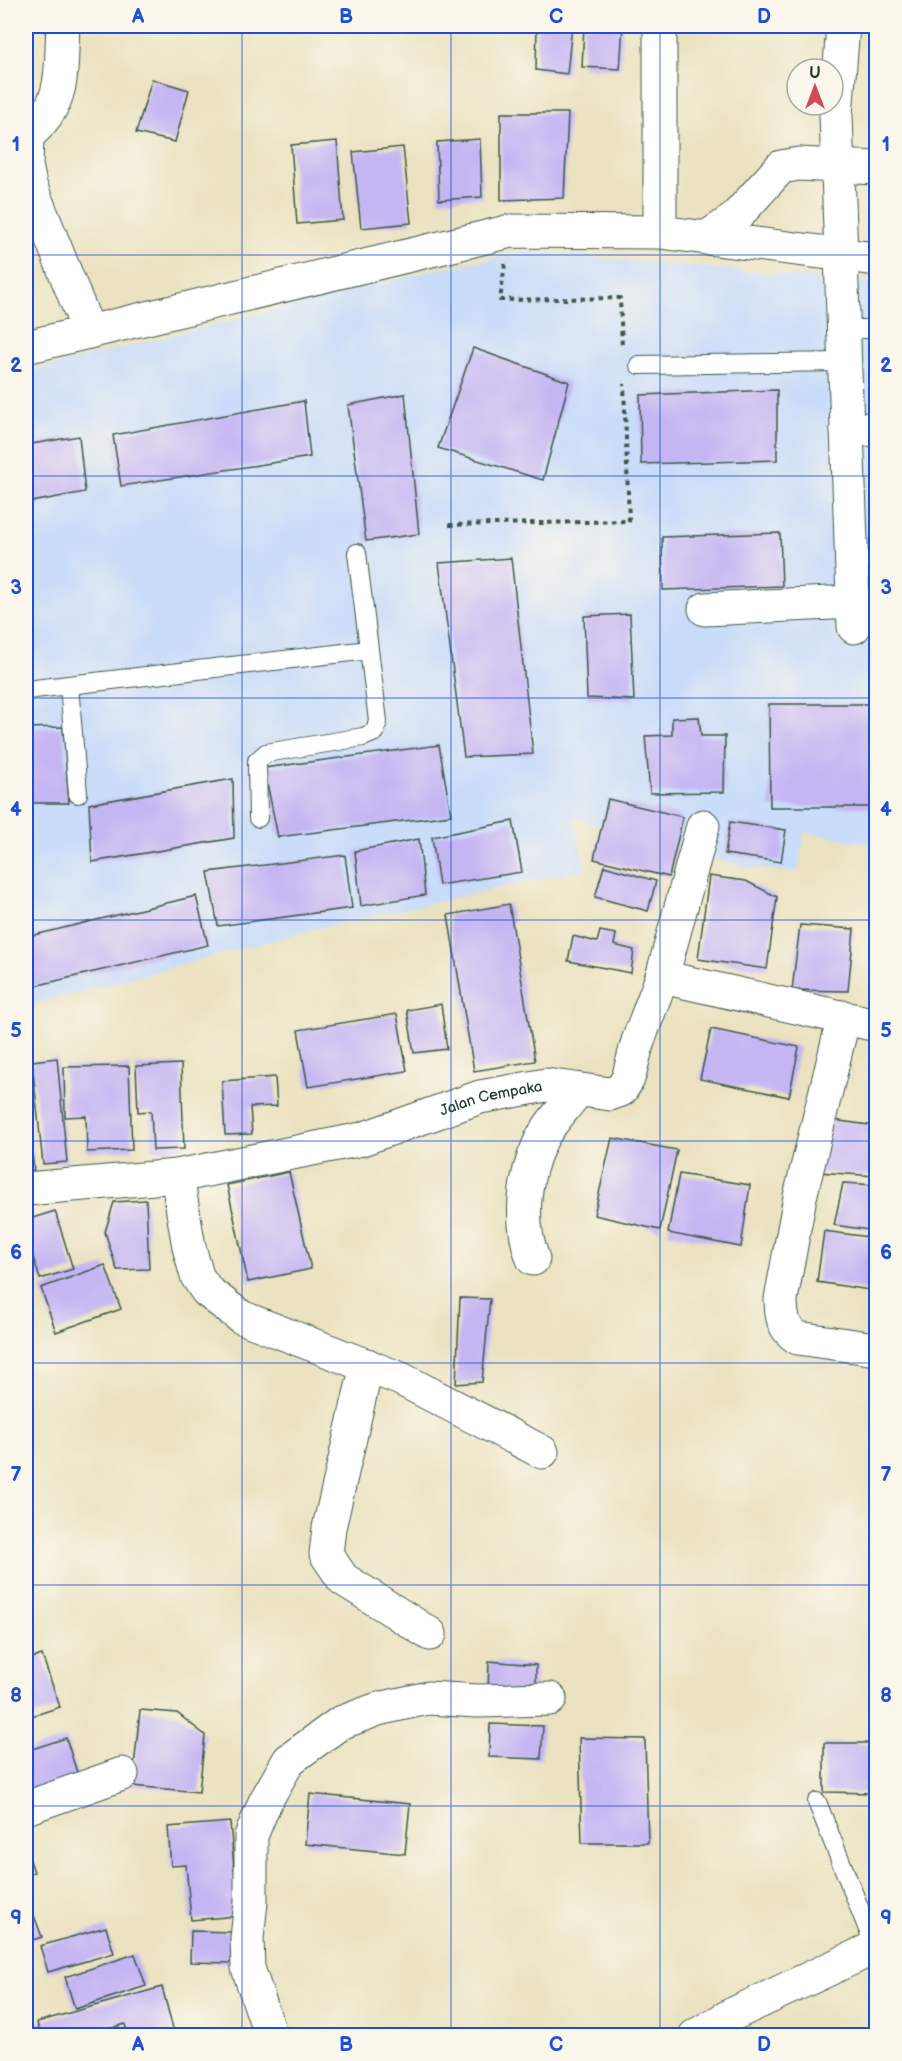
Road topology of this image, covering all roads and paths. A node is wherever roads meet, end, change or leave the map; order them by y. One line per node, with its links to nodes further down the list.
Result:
1 (63, 26): 4 (street)
2 (660, 26): 8 (street)
3 (843, 26): 5 (street)
4 (26, 136): 14 (street)
5 (839, 165): 6 (street); 9 (street); 10 (street)
6 (876, 168)
7 (511, 231): 8 (street); 14 (street); 16 (path)
8 (660, 232): 9 (street)
9 (706, 238): 10 (street)
10 (839, 256): 11 (street); 12 (street)
11 (876, 259)
12 (843, 329): 13 (lane); 17 (street)
13 (876, 329)
14 (89, 332): 15 (street)
15 (26, 347)
16 (623, 357)
17 (844, 362): 18 (lane); 20 (street)
18 (639, 365)
19 (624, 380): 21 (path)
20 (862, 429): 23 (street)
21 (449, 525)
22 (357, 553): 24 (lane)
23 (705, 609)
24 (369, 650): 25 (lane); 28 (lane)
25 (69, 685): 26 (lane); 27 (lane)
26 (26, 690)
27 (78, 794)
28 (258, 818)
29 (703, 826): 30 (street)
30 (662, 977): 31 (street); 33 (street, Jalan Cempaka)
31 (844, 1017): 32 (street); 37 (street)
32 (876, 1025)
33 (578, 1090): 34 (street, Jalan Cempaka); 36 (street)
34 (177, 1176): 35 (street, Jalan Cempaka); 38 (street)
35 (26, 1189)
36 (533, 1259)
37 (876, 1349)
38 (367, 1365): 39 (street); 40 (street)
39 (542, 1452)
40 (430, 1634)
41 (550, 1698): 46 (street)
42 (122, 1774): 44 (street)
43 (817, 1802): 45 (lane)
44 (26, 1808)
45 (876, 1947): 47 (street)
46 (271, 2036)
47 (695, 2036)

